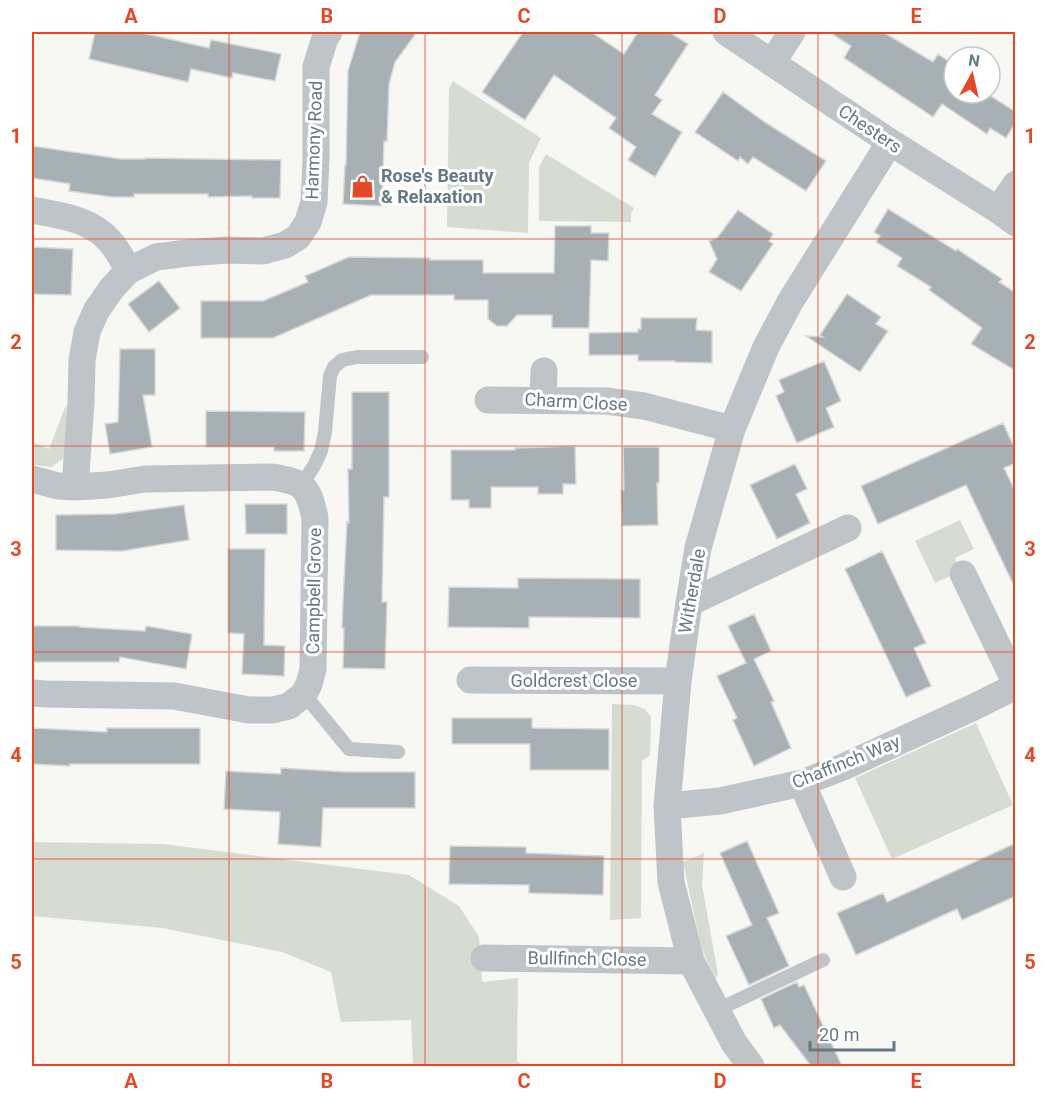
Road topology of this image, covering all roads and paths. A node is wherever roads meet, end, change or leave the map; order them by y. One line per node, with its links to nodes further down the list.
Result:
1 (726, 32): 4 (street, Chesters)
2 (792, 32): 4 (street)
3 (321, 34): 9 (street, Harmony Road)
4 (772, 63): 5 (street, Chesters)
5 (890, 142): 8 (street, Chesters); 14 (street, Witherdale)
6 (1016, 184): 8 (street)
7 (32, 210): 9 (street)
8 (1007, 217)
9 (128, 271): 17 (street, Harmony Road)
10 (422, 357): 16 (lane)
11 (544, 371): 12 (street)
12 (543, 399): 13 (street, Charm Close); 14 (street, Charm Close)
13 (488, 400)
14 (732, 429): 20 (street, Witherdale)
15 (32, 479): 17 (street)
16 (301, 485): 17 (street); 25 (street, Campbell Grove)
17 (75, 487)
18 (848, 528): 20 (street)
19 (963, 574): 23 (street)
20 (689, 603): 22 (street, Witherdale)
21 (470, 680): 22 (street, Goldcrest Close)
22 (678, 681): 28 (street, Witherdale)
23 (1016, 685): 27 (street, Chaffinch Way)
24 (32, 693): 25 (street)
25 (304, 694): 26 (lane)
26 (398, 752)
27 (802, 783): 28 (street, Chaffinch Way); 29 (street)
28 (667, 806): 32 (street, Witherdale)
29 (843, 877)
30 (484, 958): 32 (street, Bullfinch Close)
31 (824, 960): 33 (lane)
32 (691, 961): 33 (street, Witherdale)
33 (717, 1010): 34 (street, Witherdale)
34 (751, 1066)

